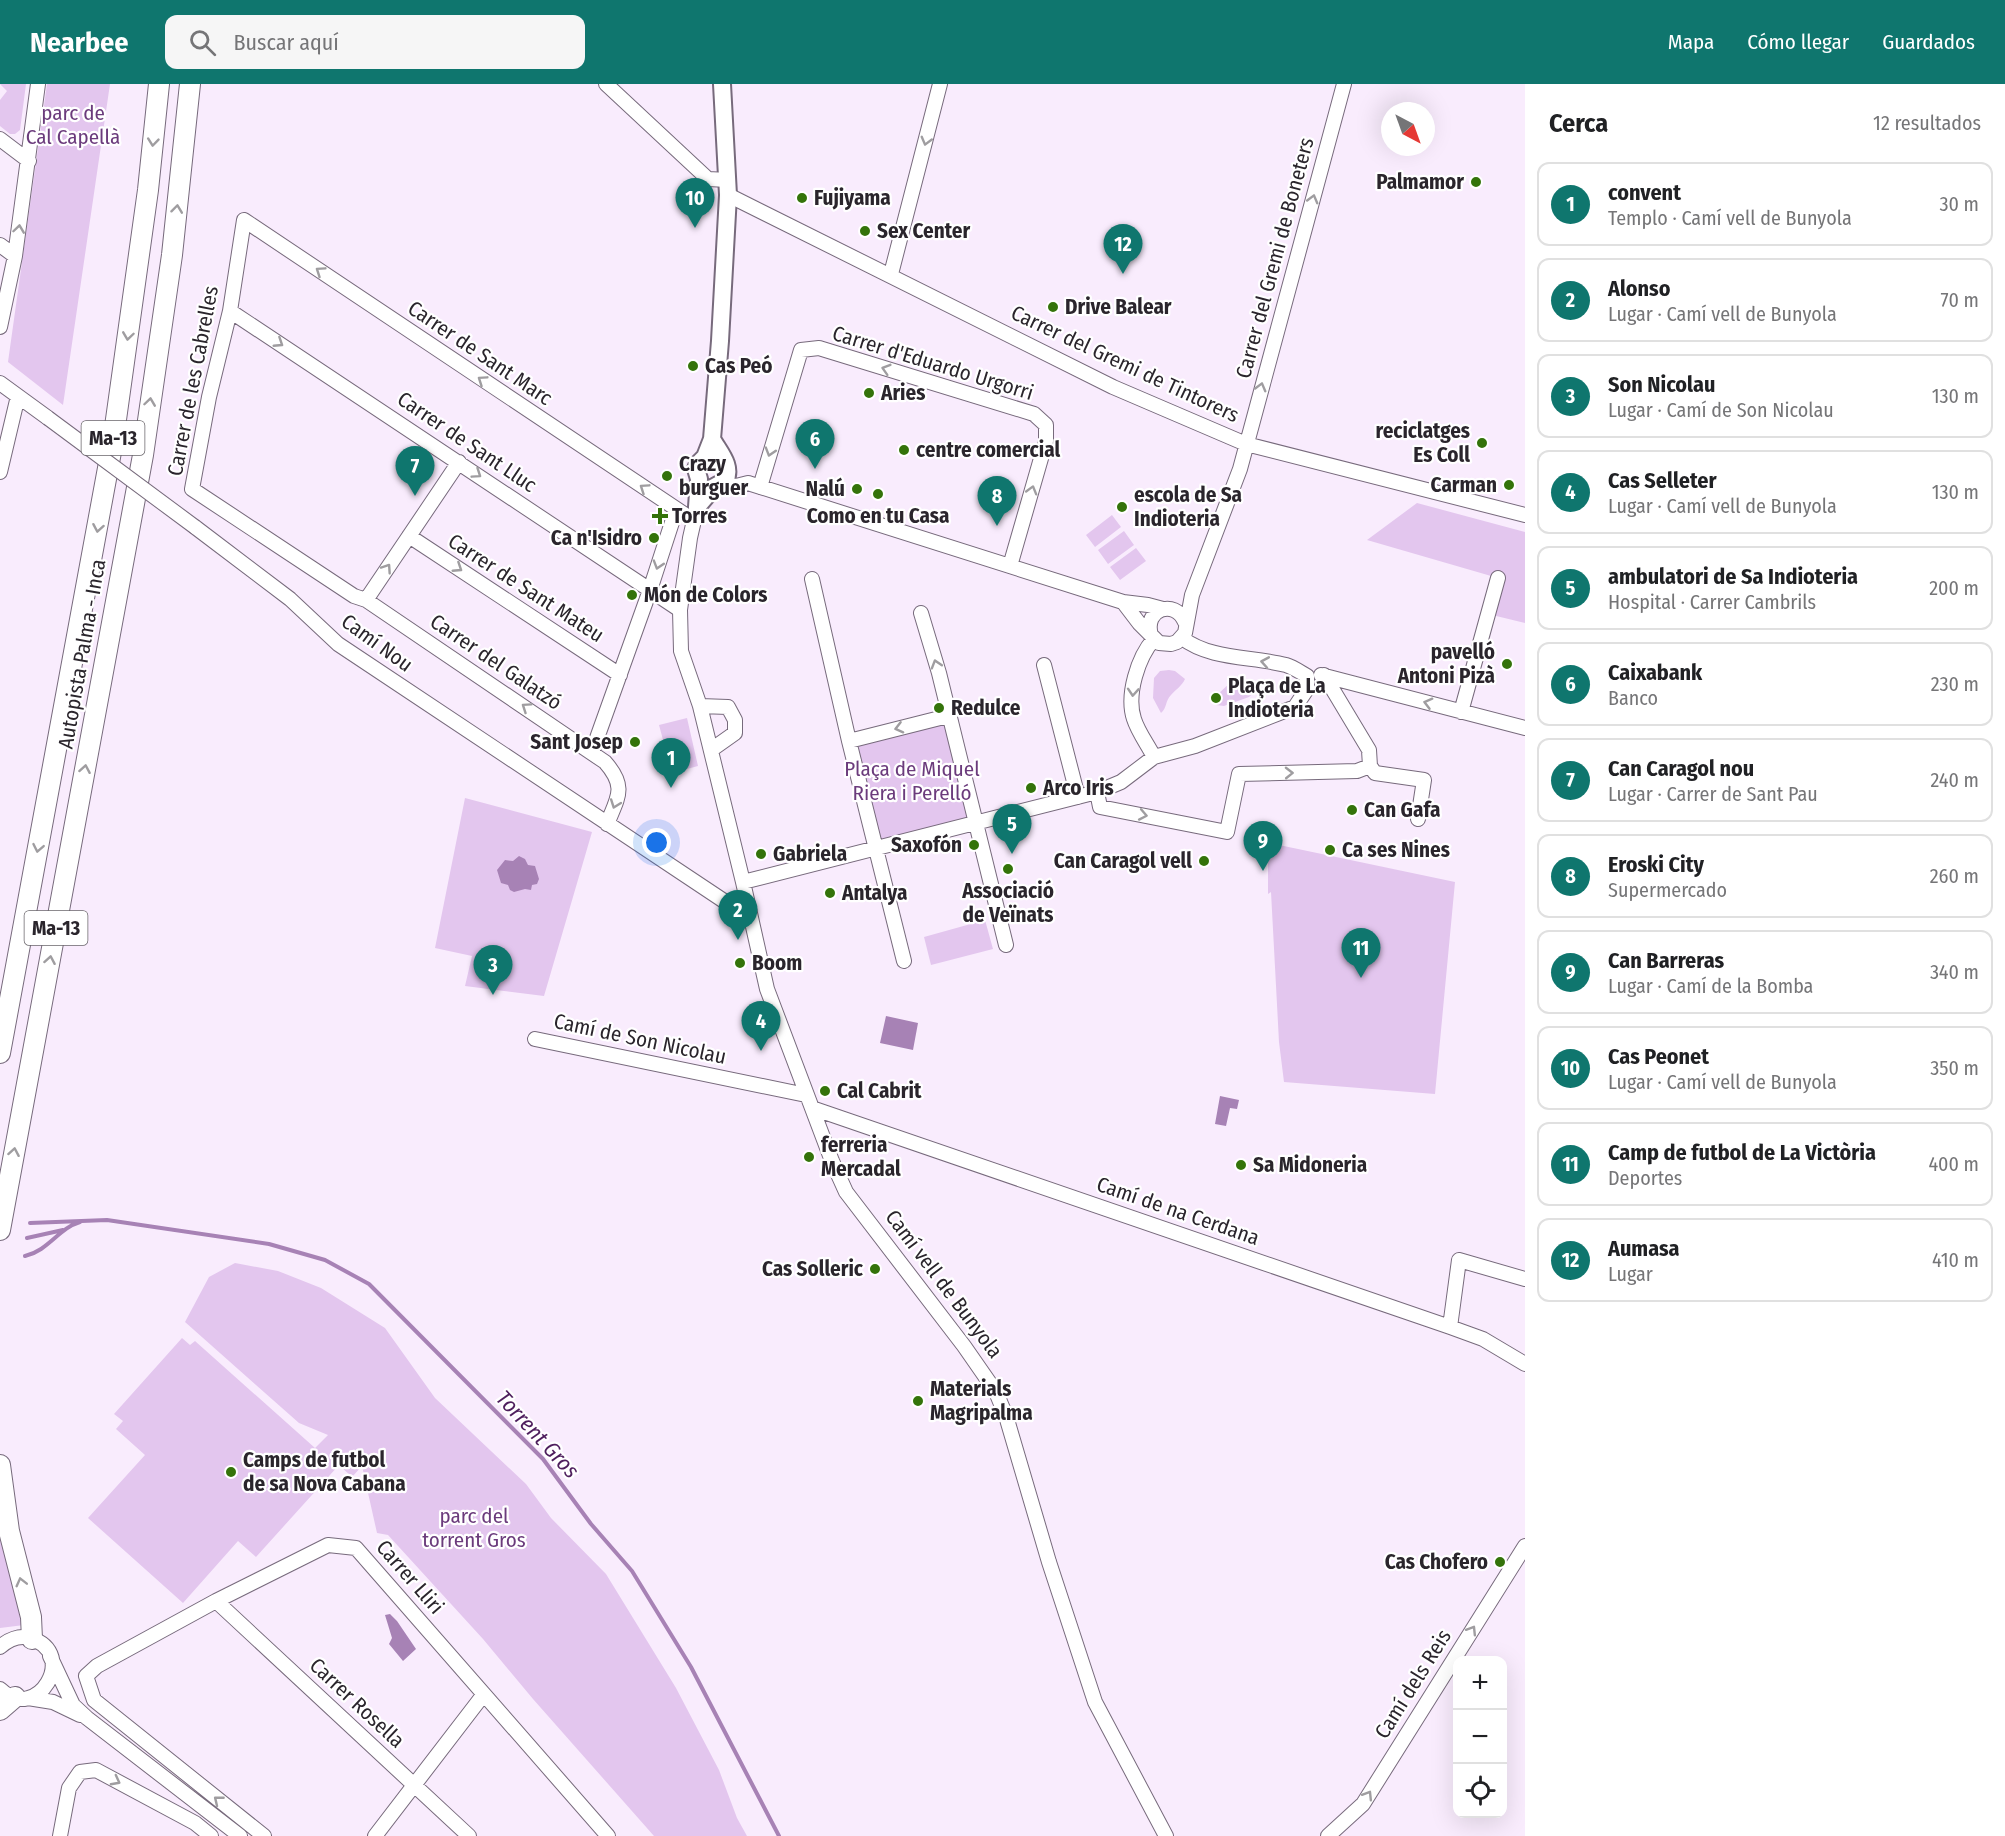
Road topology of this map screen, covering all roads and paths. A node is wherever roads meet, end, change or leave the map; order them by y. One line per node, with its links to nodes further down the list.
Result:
1 (38, 84): 9 (street)
2 (159, 84): 66 (highway, Autopista Palma - Inca / Ma-13, one-way to 66)
3 (190, 84): 68 (highway, Autopista Palma - Inca / Ma-13, one-way to 3)
4 (606, 84): 10 (street, Carrer del Gremi de Tintorers)
5 (722, 84): 10 (main road)
6 (940, 84): 14 (street, one-way to 14)
7 (1344, 84): 19 (street, Carrer del Gremi de Boneters, one-way to 7)
8 (0, 139): 9 (street)
9 (29, 161): 13 (street, one-way to 9)
10 (728, 187): 14 (street, Carrer del Gremi de Tintorers); 20 (main road)
11 (244, 220): 15 (street, Carrer de les Cabrelles); 25 (street, Carrer de Sant Marc, one-way to 11)
12 (0, 245): 13 (street)
13 (15, 256): 16 (street)
14 (891, 274): 19 (street, Carrer del Gremi de Tintorers)
15 (230, 311): 21 (street, Carrer de Sant Lluc, one-way to 21); 34 (street, Carrer de les Cabrelles)
16 (0, 327)
17 (0, 383): 18 (street, Camí Nou)
18 (18, 396): 22 (street); 59 (street, Camí Nou, bridge)
19 (1246, 444): 27 (street, Carrer del Gremi de Tintorers); 33 (street, Carrer del Gremi de Boneters)
20 (718, 459): 23 (main road); 23 (main road); 24 (street)
21 (459, 462): 28 (street); 32 (street, Carrer de Sant Lluc, one-way to 32)
22 (0, 472)
23 (711, 483): 24 (street); 26 (main road)
24 (754, 485): 29 (street); 29 (street, Carrer d'Eduardo Urgorri, one-way to 24)
25 (676, 510): 26 (street, Carrer de Sant Marc); 32 (street, one-way to 32)
26 (695, 514): 37 (street, Camí vell de Bunyola)
27 (1525, 515)
28 (409, 536): 34 (street, one-way to 28); 43 (street, Carrer de Sant Mateu, one-way to 43)
29 (1010, 566): 35 (street)
30 (1498, 578): 47 (street)
31 (812, 579): 50 (street)
32 (650, 590): 37 (street, Carrer de Sant Lluc); 43 (street)
33 (1192, 595): 36 (street); 39 (street)
34 (366, 600): 52 (street, Carrer del Galatzó, one-way to 34)
35 (1123, 602): 36 (street); 40 (street)
36 (1165, 609): 39 (street); 40 (street)
37 (680, 610): 46 (street, Camí vell de Bunyola)
38 (921, 613): 48 (street, one-way to 38)
39 (1185, 622): 41 (street)
40 (1153, 637): 41 (street); 53 (street, one-way to 53)
41 (1182, 638): 45 (street, one-way to 41)
42 (1044, 665): 56 (street)
43 (620, 675): 52 (street)
44 (1324, 675): 45 (street); 47 (street, one-way to 44); 54 (street)
45 (1307, 676): 53 (street)
46 (700, 706): 51 (street, Camí vell de Bunyola); 51 (street)
47 (1461, 711): 49 (street)
48 (948, 716): 50 (street, one-way to 50); 58 (street)
49 (1525, 728)
50 (849, 741): 60 (street)
51 (711, 750): 61 (street, Camí vell de Bunyola)
52 (592, 752): 59 (street, Carrer del Galatzó, one-way to 59)
53 (1154, 757): 55 (street)
54 (1370, 766): 55 (street, one-way to 54); 57 (street)
55 (1097, 792): 56 (street)
56 (1078, 796): 58 (street)
57 (1418, 819)
58 (975, 822): 60 (street); 63 (street)
59 (607, 824): 62 (street, Camí Nou)
60 (876, 847): 61 (street); 64 (street)
61 (743, 882): 62 (street, Camí vell de Bunyola)
62 (747, 900): 67 (street, Camí vell de Bunyola)
63 (1006, 945)
64 (904, 960)
65 (535, 1040): 67 (street, Camí de Son Nicolau)
66 (0, 1053)
67 (809, 1101): 70 (street, Camí de na Cerdana); 91 (street, Camí vell de Bunyola)
68 (0, 1230)
69 (1525, 1279): 70 (street)
70 (1450, 1327): 71 (street, Camí de na Cerdana)
71 (1525, 1364)
72 (0, 1465): 75 (highway, one-way to 72)
73 (1525, 1546): 92 (street, Camí dels Reis, one-way to 73)
74 (216, 1601): 80 (street, Carrer Lliri); 83 (street, Carrer Rosella); 87 (street, Carrer Lliri, one-way to 74)
75 (25, 1638): 76 (street); 77 (street); 78 (street)
76 (0, 1640)
77 (0, 1647)
78 (50, 1656): 79 (street); 82 (street)
79 (14, 1694): 81 (highway); 82 (street)
80 (484, 1694): 83 (street); 90 (street, Carrer Lliri)
81 (0, 1710)
82 (87, 1718): 86 (street)
83 (414, 1784): 88 (street); 89 (street, Carrer Rosella)
84 (63, 1835): 85 (street, one-way to 85)
85 (211, 1836)
86 (240, 1836)
87 (264, 1836)
88 (375, 1836)
89 (469, 1836)
90 (608, 1836)
91 (1166, 1836)
92 (1328, 1836)

